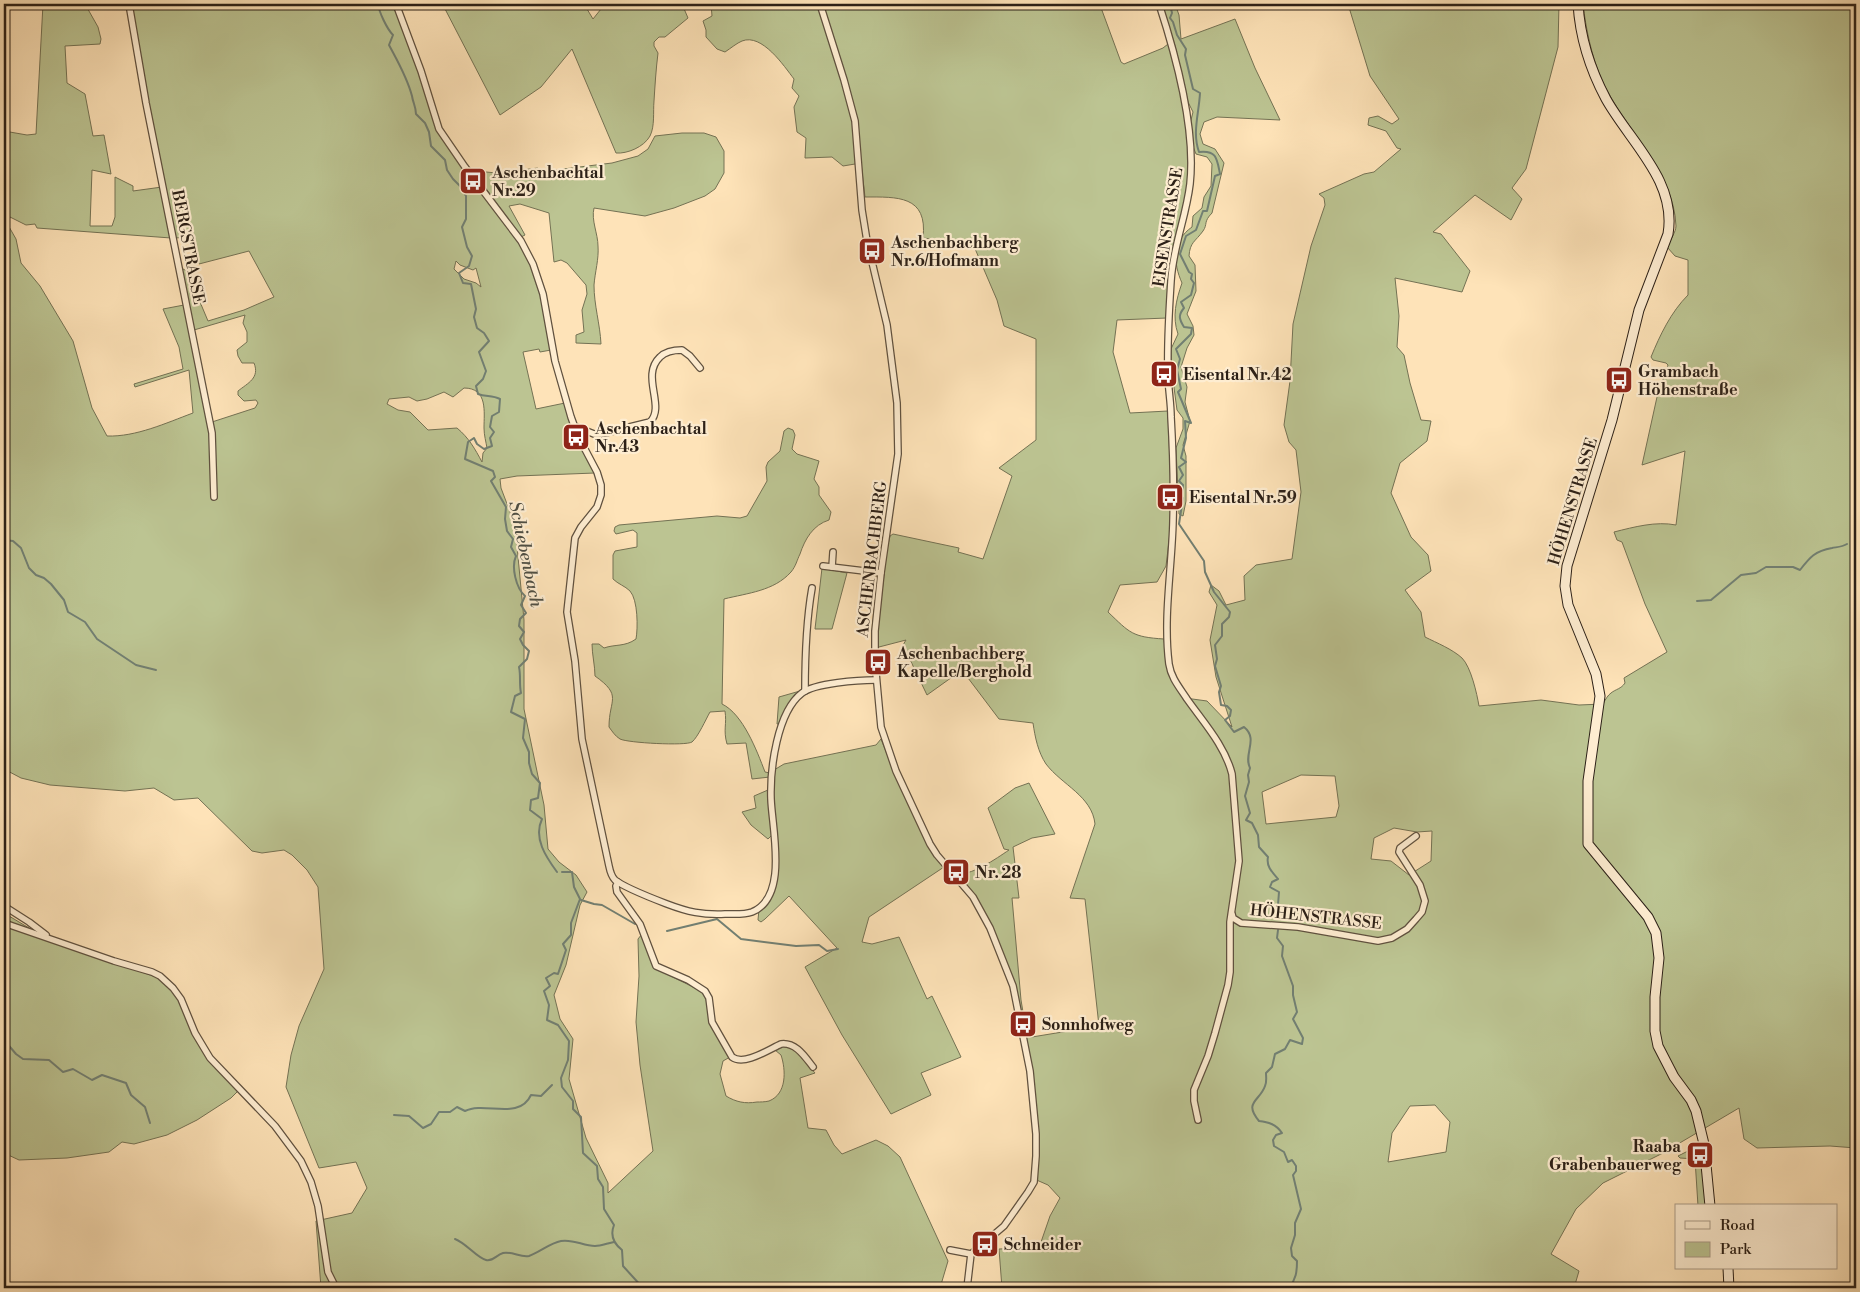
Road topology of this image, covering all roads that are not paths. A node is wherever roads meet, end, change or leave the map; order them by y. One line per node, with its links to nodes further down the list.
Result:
1 (130, 4): 8 (street, BERGSTRASSE)
2 (396, 4): 7 (street)
3 (820, 4): 12 (street, ASCHENBACHBERG)
4 (1160, 4): 19 (street, EISENSTRASSE)
5 (1578, 4): 24 (street, HÖHENSTRASSE)
6 (700, 368): 7 (street)
7 (574, 426): 17 (street)
8 (214, 497)
9 (832, 552): 11 (street)
10 (824, 566): 11 (street)
11 (832, 567): 12 (street)
12 (881, 574): 14 (street, ASCHENBACHBERG)
13 (812, 588): 15 (street)
14 (876, 680): 15 (street); 26 (street, ASCHENBACHBERG)
15 (805, 691): 17 (street)
16 (1416, 836): 19 (street, HÖHENSTRASSE)
17 (615, 880): 22 (street)
18 (4, 906): 21 (street)
19 (1232, 912): 23 (street, EISENSTRASSE)
20 (4, 923): 21 (street)
21 (50, 938): 28 (street)
22 (813, 1067)
23 (1198, 1120)
24 (1710, 1204)
25 (950, 1250): 26 (street)
26 (971, 1254): 29 (street)
27 (1728, 1270): 30 (street)
28 (336, 1288)
29 (967, 1288)
30 (1729, 1288)

